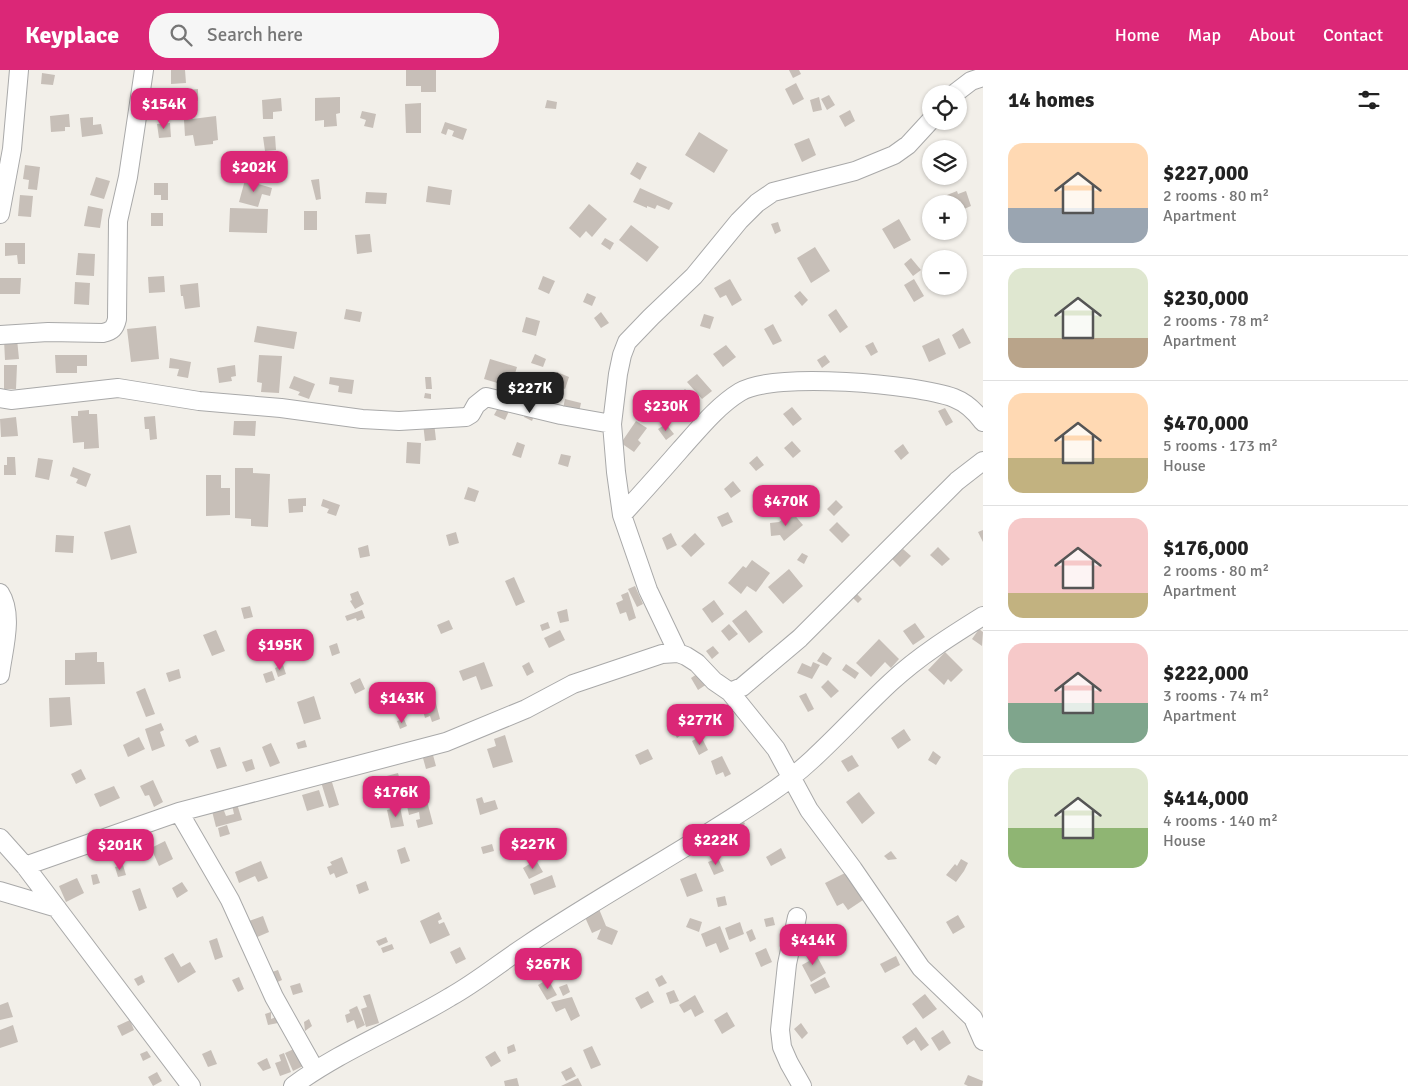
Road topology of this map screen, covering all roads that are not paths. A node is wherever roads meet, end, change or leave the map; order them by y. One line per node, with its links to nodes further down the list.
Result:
1 (19, 70): 6 (street)
2 (144, 70): 7 (street)
3 (983, 77): 4 (street)
4 (966, 85)
5 (922, 130): 10 (street)
6 (0, 214)
7 (0, 335)
8 (0, 398): 10 (street)
9 (983, 422): 12 (street)
10 (612, 424): 12 (street)
11 (983, 460): 17 (street)
12 (622, 516): 15 (street)
13 (0, 593): 16 (street)
14 (983, 616): 18 (street)
15 (678, 653): 17 (street); 19 (street)
16 (0, 675)
17 (730, 692): 18 (street)
18 (791, 778): 25 (street); 26 (street)
19 (179, 812): 21 (street); 26 (street)
20 (0, 838): 21 (street)
21 (25, 866): 23 (street)
22 (0, 891): 23 (street)
23 (57, 908): 27 (street)
24 (797, 917): 29 (street)
25 (983, 1041)
26 (315, 1070): 28 (street)
27 (191, 1086)
28 (293, 1086)
29 (802, 1086)

